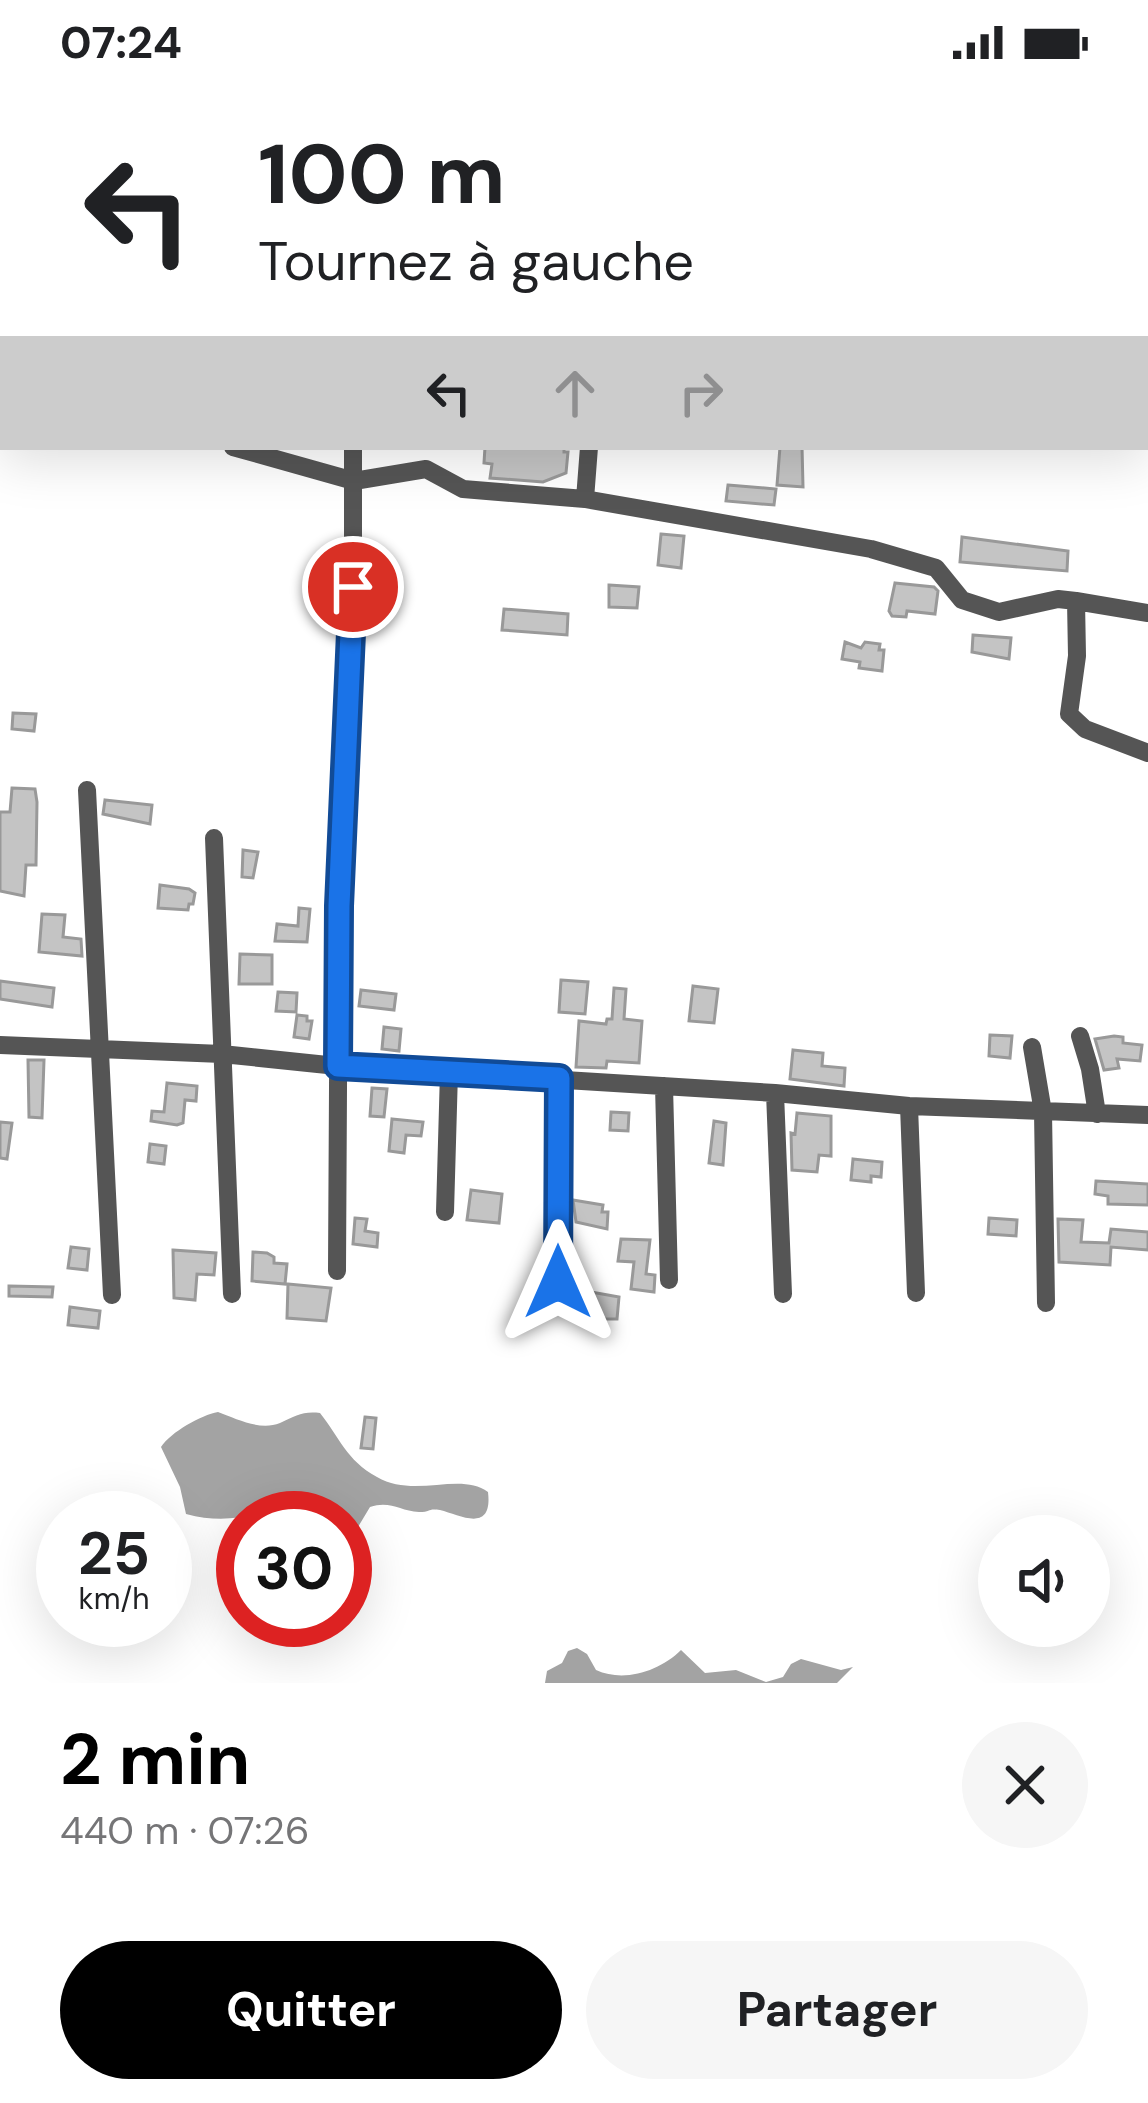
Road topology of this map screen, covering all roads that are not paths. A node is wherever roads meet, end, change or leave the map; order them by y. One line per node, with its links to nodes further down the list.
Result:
1 (243, 450): 4 (street)
2 (353, 450): 4 (street)
3 (589, 450): 5 (street)
4 (354, 482): 5 (street); 16 (street)
5 (585, 499): 6 (street)
6 (1076, 601): 7 (street); 8 (street)
7 (1148, 613)
8 (1148, 753)
9 (87, 790): 14 (street)
10 (214, 838): 15 (street)
11 (1080, 1036): 23 (street)
12 (0, 1045): 14 (street)
13 (1032, 1047): 22 (street)
14 (101, 1049): 15 (street); 32 (street)
15 (222, 1054): 16 (street); 30 (street)
16 (338, 1066): 17 (street); 26 (street)
17 (449, 1072): 18 (street); 25 (street)
18 (559, 1078): 19 (street); 28 (street)
19 (664, 1087): 20 (street); 27 (street)
20 (776, 1093): 21 (street); 31 (street)
21 (909, 1106): 22 (street); 29 (street)
22 (1042, 1112): 23 (street); 33 (street)
23 (1097, 1114): 24 (street)
24 (1148, 1115)
25 (445, 1213)
26 (337, 1271)
27 (669, 1280)
28 (558, 1282)
29 (916, 1293)
30 (232, 1294)
31 (783, 1294)
32 (112, 1295)
33 (1046, 1303)

